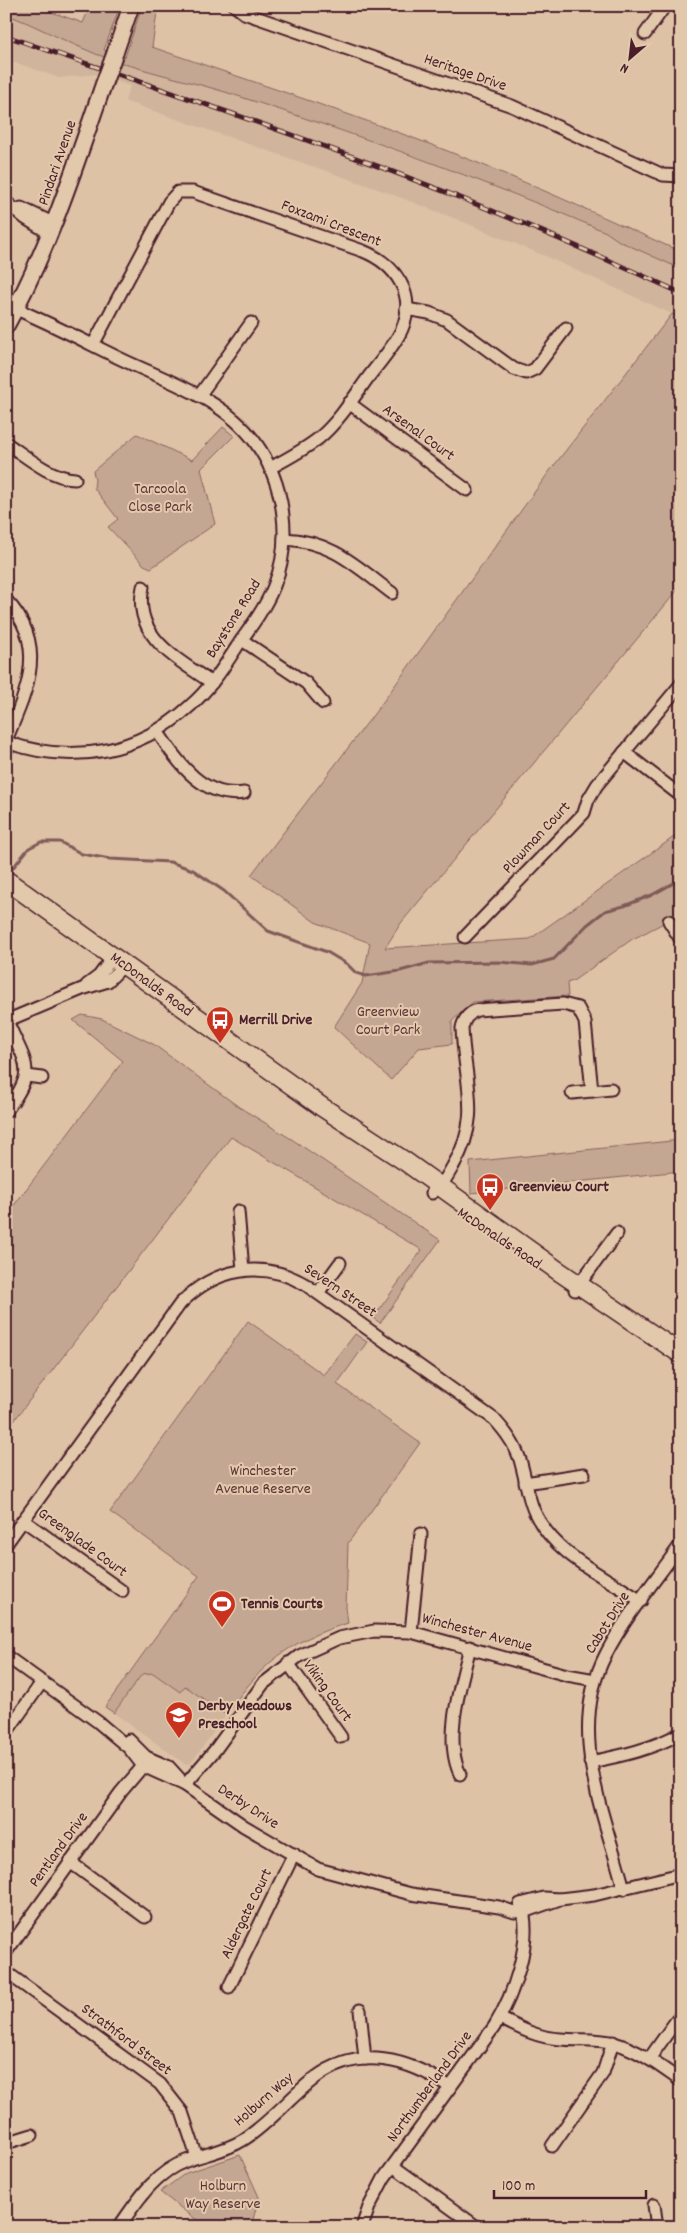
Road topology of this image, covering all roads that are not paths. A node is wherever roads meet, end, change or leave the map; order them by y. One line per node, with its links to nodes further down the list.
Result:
1 (130, 6): 7 (street, Pindari Avenue, bridge)
2 (235, 6): 5 (street, Heritage Drive)
3 (665, 6): 4 (street)
4 (644, 34)
5 (681, 176)
6 (6, 201): 7 (street)
7 (53, 229): 8 (street, Pindari Avenue)
8 (16, 309): 11 (street, Pindari Avenue); 13 (street, Baystone Road)
9 (406, 309): 12 (street); 13 (street, Foxzami Crescent); 15 (street, Foxzami Crescent)
10 (251, 323): 14 (street)
11 (6, 326)
12 (566, 328)
13 (93, 345): 14 (street, Baystone Road)
14 (199, 396): 17 (street, Baystone Road)
15 (349, 403): 17 (street, Foxzami Crescent); 19 (street, Arsenal Court)
16 (6, 443): 18 (street)
17 (270, 468): 20 (street, Baystone Road)
18 (75, 479)
19 (467, 490)
20 (284, 539): 22 (street); 24 (street, Baystone Road)
21 (143, 587): 25 (street)
22 (392, 592)
23 (6, 600): 29 (street)
24 (242, 640): 25 (street, Baystone Road); 27 (street)
25 (212, 683): 28 (street, Baystone Road)
26 (681, 684): 30 (street, Plowman Court)
27 (323, 702)
28 (157, 731): 29 (street, Baystone Road); 31 (street)
29 (6, 741)
30 (624, 752): 32 (street); 35 (street, Plowman Court)
31 (244, 793)
32 (681, 796)
33 (9, 882): 37 (main road, McDonalds Road)
34 (669, 920): 36 (street)
35 (465, 937)
36 (681, 940)
37 (118, 961): 38 (street); 45 (main road, McDonalds Road)
38 (6, 1021): 39 (street)
39 (27, 1076): 40 (street); 44 (street)
40 (42, 1078)
41 (611, 1089): 42 (street)
42 (592, 1091): 43 (street); 45 (street)
43 (572, 1093)
44 (6, 1111)
45 (437, 1187): 50 (main road, McDonalds Road)
46 (238, 1211): 49 (street)
47 (617, 1233): 50 (street)
48 (340, 1263): 51 (street)
49 (243, 1270): 51 (street, Severn Street); 55 (street, Severn Street)
50 (577, 1288): 52 (main road, McDonalds Road)
51 (318, 1293): 54 (street, Severn Street)
52 (680, 1361)
53 (584, 1474): 54 (street)
54 (525, 1483): 60 (street, Severn Street)
55 (23, 1520): 57 (street, Severn Street); 59 (street, Greenglade Court)
56 (421, 1534): 61 (street)
57 (6, 1544)
58 (681, 1544): 60 (street, Cabot Drive)
59 (122, 1591)
60 (639, 1603): 66 (street, Cabot Drive)
61 (411, 1632): 62 (street, Winchester Avenue); 64 (street, Winchester Avenue)
62 (470, 1647): 66 (street, Winchester Avenue); 72 (street)
63 (6, 1656): 65 (street, Derby Drive)
64 (288, 1663): 69 (street, Viking Court); 73 (street, Winchester Avenue)
65 (42, 1682): 67 (street); 70 (street, Derby Drive)
66 (594, 1683): 71 (street, Cabot Drive)
67 (6, 1732)
68 (681, 1733): 71 (street)
69 (341, 1737)
70 (143, 1762): 73 (street, Derby Drive); 75 (street, Pentland Drive)
71 (590, 1762): 79 (street, Cabot Drive)
72 (460, 1774)
73 (189, 1787): 74 (street, Derby Drive)
74 (294, 1854): 80 (street, Derby Drive); 84 (street, Aldergate Court)
75 (70, 1862): 81 (street); 82 (street, Pentland Drive)
76 (681, 1868): 78 (street, Derby Drive)
77 (681, 1874): 78 (street, Derby Drive)
78 (658, 1879): 79 (street, Derby Drive)
79 (621, 1890): 80 (street, Derby Drive)
80 (521, 1909): 87 (street, Northumberland Drive)
81 (145, 1917)
82 (6, 1952)
83 (6, 1972): 96 (street, Strathford Street)
84 (229, 1987)
85 (360, 2010): 89 (street)
86 (681, 2014): 90 (street)
87 (500, 2018): 88 (street); 92 (street, Northumberland Drive)
88 (613, 2042): 90 (street); 95 (street)
89 (365, 2059): 92 (street, Holburn Way); 96 (street, Holburn Way)
90 (649, 2059): 91 (street)
91 (681, 2081)
92 (450, 2087): 97 (street, Northumberland Drive)
93 (32, 2135): 94 (street)
94 (6, 2143)
95 (552, 2146)
96 (197, 2157): 99 (street, Holburn Way)
97 (393, 2166): 100 (street, Northumberland Drive); 101 (street)
98 (654, 2205): 102 (street)
99 (119, 2227)
100 (362, 2227)
101 (477, 2227)
102 (657, 2227)

